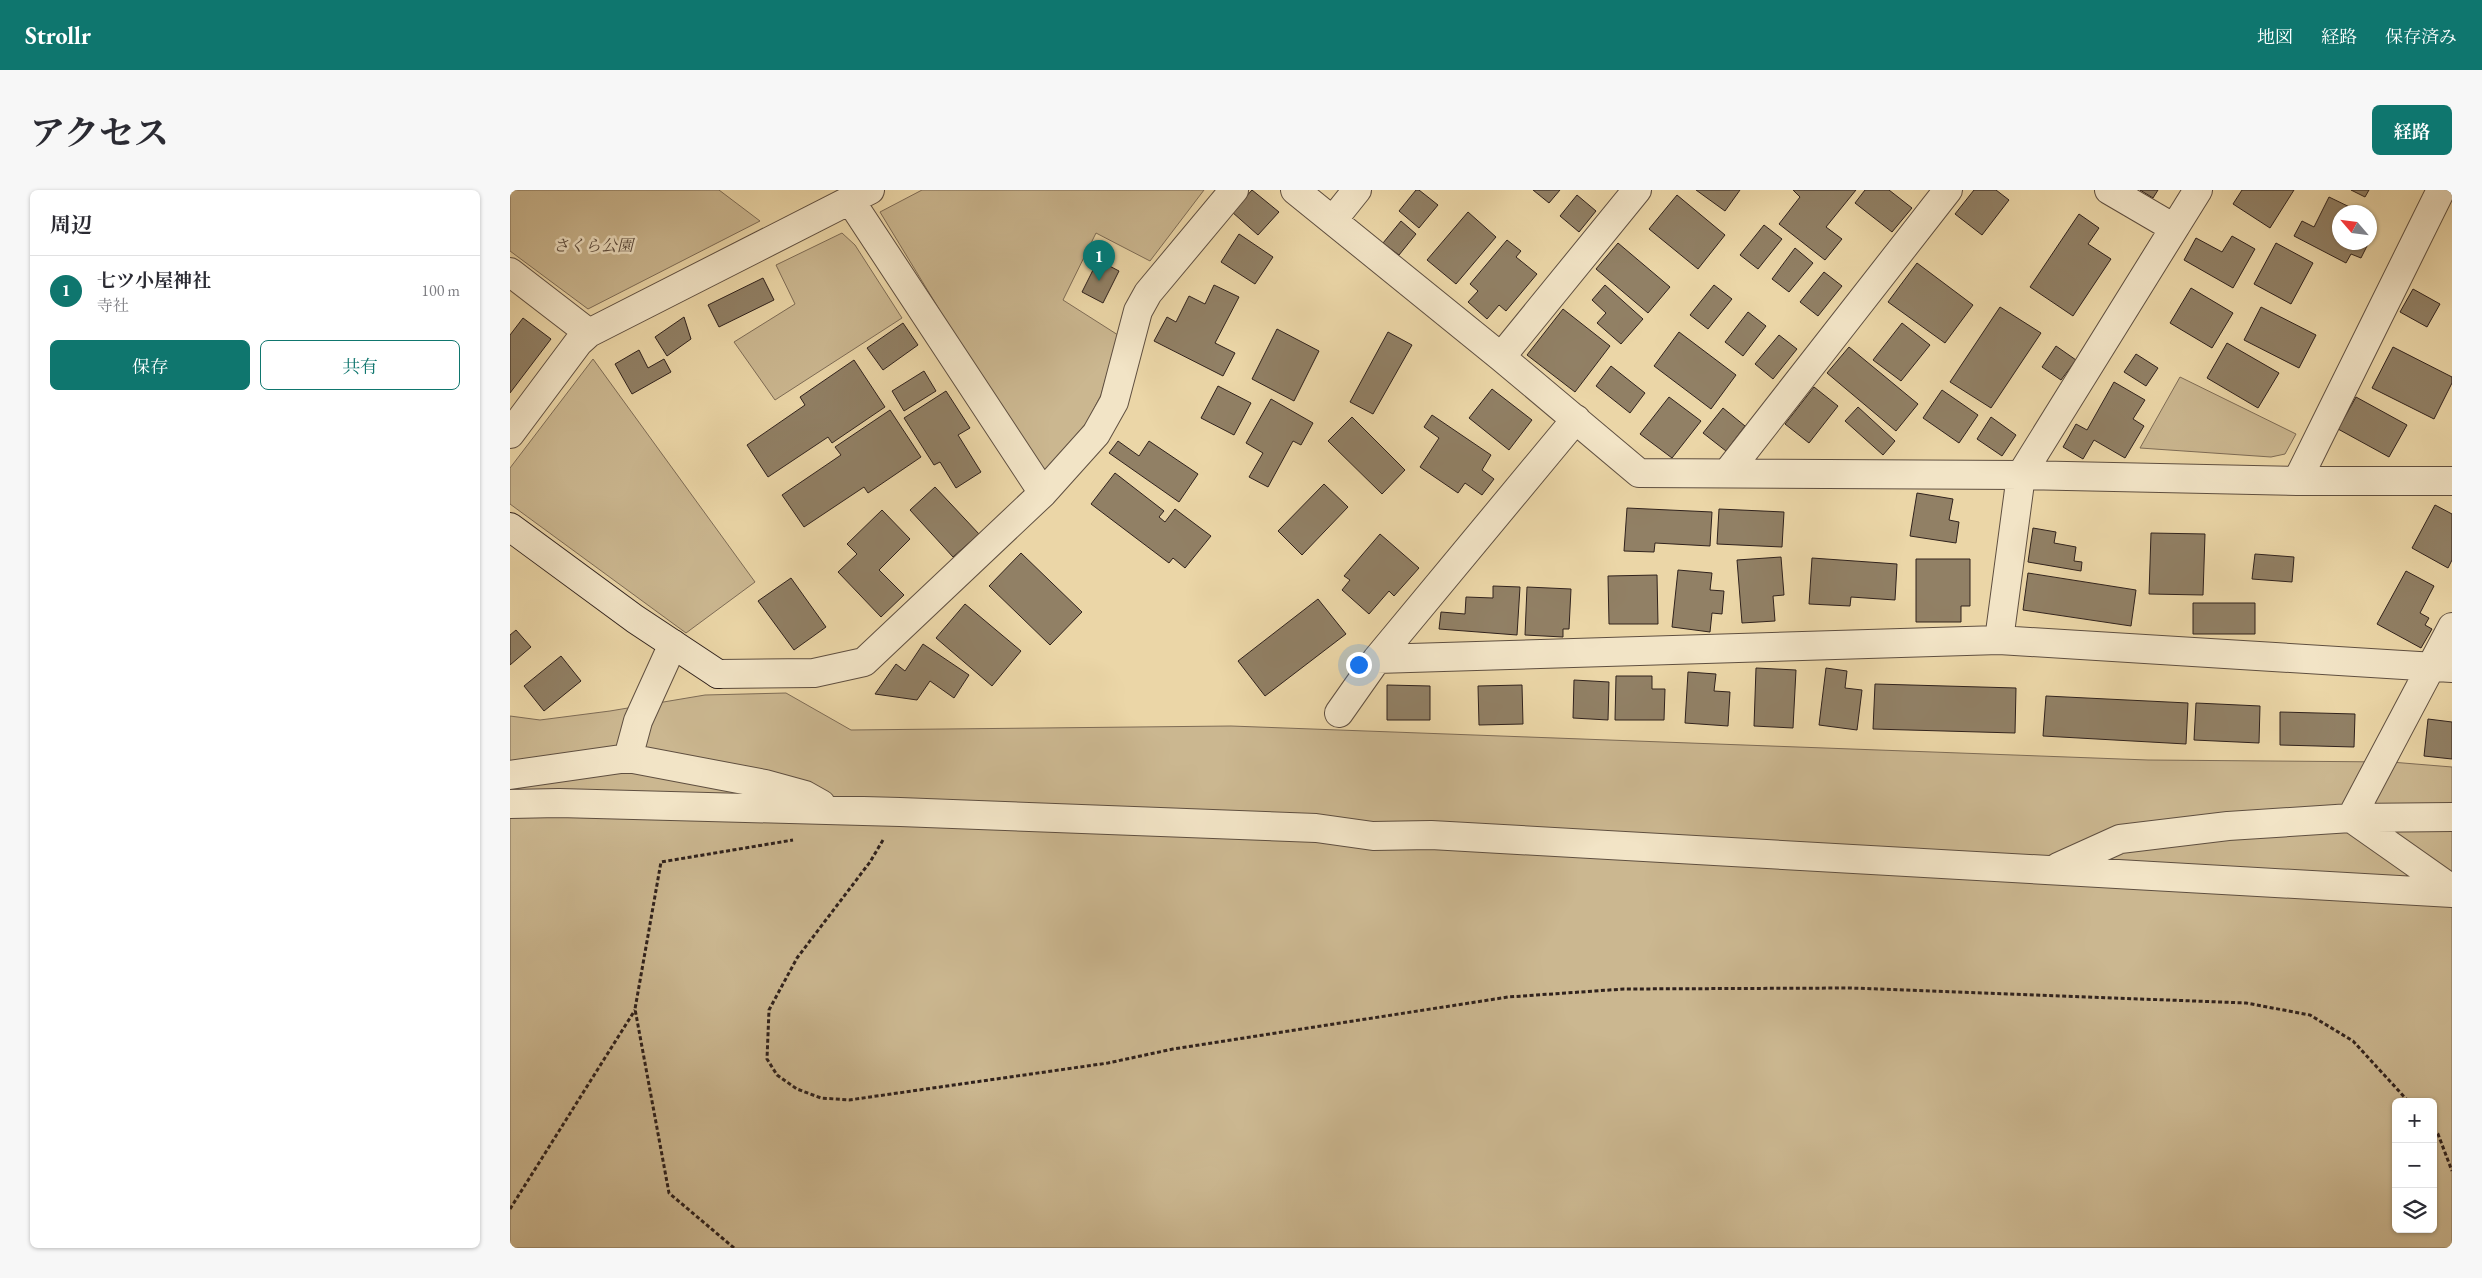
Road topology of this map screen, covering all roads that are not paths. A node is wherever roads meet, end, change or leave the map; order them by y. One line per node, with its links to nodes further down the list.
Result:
1 (1234, 190): 21 (street)
2 (1296, 190): 10 (street)
3 (1357, 190): 10 (street)
4 (1637, 190): 14 (street)
5 (1948, 190): 17 (street)
6 (2109, 190): 11 (street)
7 (2198, 190): 11 (street)
8 (2441, 190): 19 (street)
9 (860, 195): 13 (street); 21 (street)
10 (1333, 220): 14 (street)
11 (2174, 228): 18 (street)
12 (510, 272): 13 (street)
13 (589, 333): 16 (street)
14 (1501, 357): 15 (street)
15 (1576, 419): 17 (street); 26 (street)
16 (510, 434)
17 (1726, 473): 18 (street)
18 (2021, 475): 19 (street); 24 (street)
19 (2297, 481): 20 (street)
20 (2452, 481)
21 (1043, 493): 25 (street)
22 (510, 527): 25 (street)
23 (2452, 627): 27 (street)
24 (1999, 640): 26 (street); 27 (street)
25 (673, 644): 29 (street)
26 (1378, 658): 28 (street)
27 (2442, 668): 34 (street)
28 (1339, 713)
29 (628, 758): 30 (street); 32 (street)
30 (510, 775)
31 (510, 804): 32 (street)
32 (833, 810): 35 (street)
33 (2452, 817): 34 (street)
34 (2351, 818): 35 (street); 36 (street)
35 (2054, 869): 36 (street)
36 (2452, 891)

